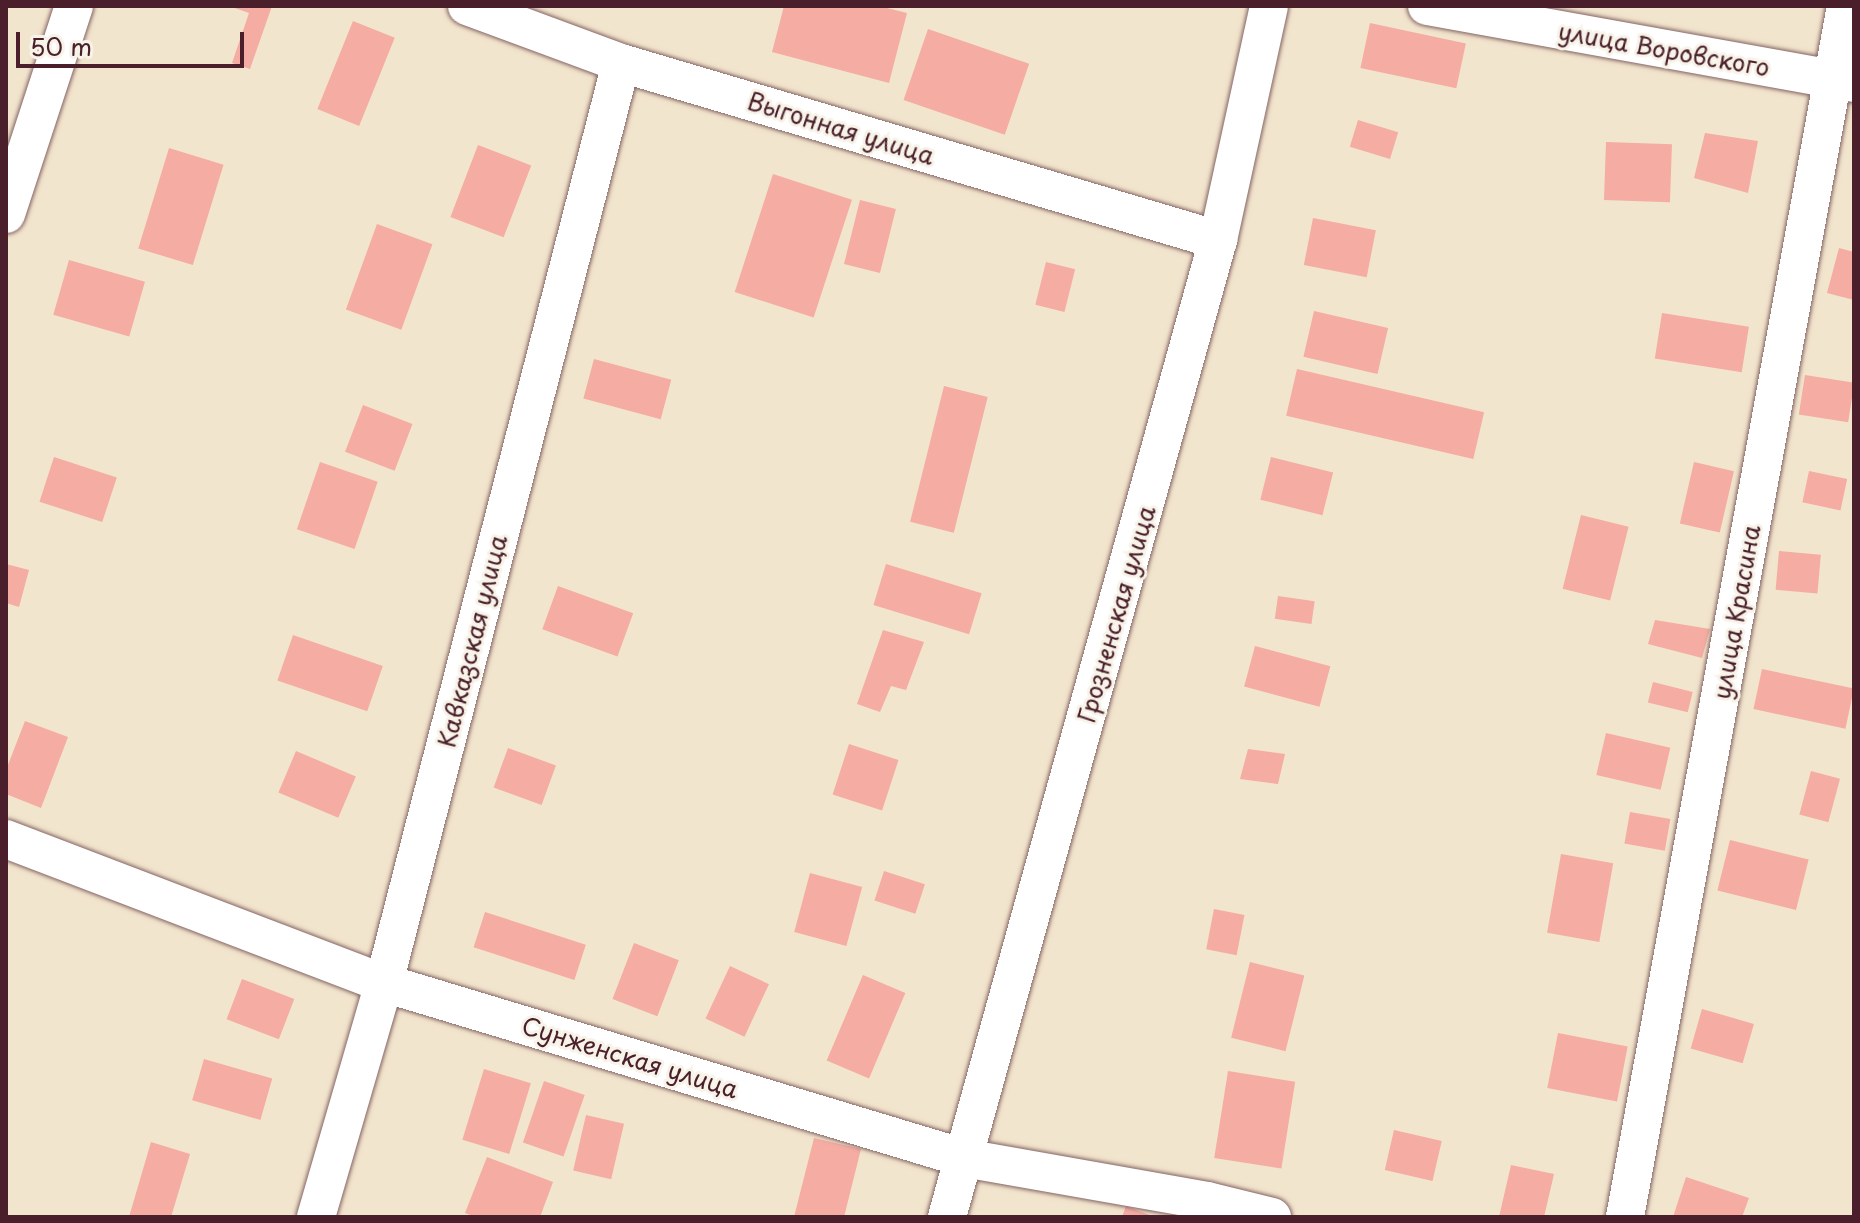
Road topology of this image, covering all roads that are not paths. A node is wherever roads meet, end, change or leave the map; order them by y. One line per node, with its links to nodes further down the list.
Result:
1 (74, 6): 8 (street)
2 (467, 6): 6 (street, Выгонная улица)
3 (1269, 6): 9 (street, Грозненская улица)
4 (1427, 6): 7 (street, улица Воровского)
5 (1846, 6): 7 (street, улица Красина)
6 (621, 63): 9 (street, Выгонная улица); 11 (street, Кавказская улица)
7 (1844, 82): 16 (street, улица Красина)
8 (6, 214)
9 (1218, 240): 12 (street, Грозненская улица)
10 (6, 839): 11 (street, Сунженская улица)
11 (384, 983): 12 (street, Сунженская улица); 13 (street, Кавказская улица)
12 (964, 1158): 14 (street, Грозненская улица); 15 (street, Сунженская улица)
13 (316, 1217)
14 (947, 1217)
15 (1272, 1217)
16 (1625, 1217)

